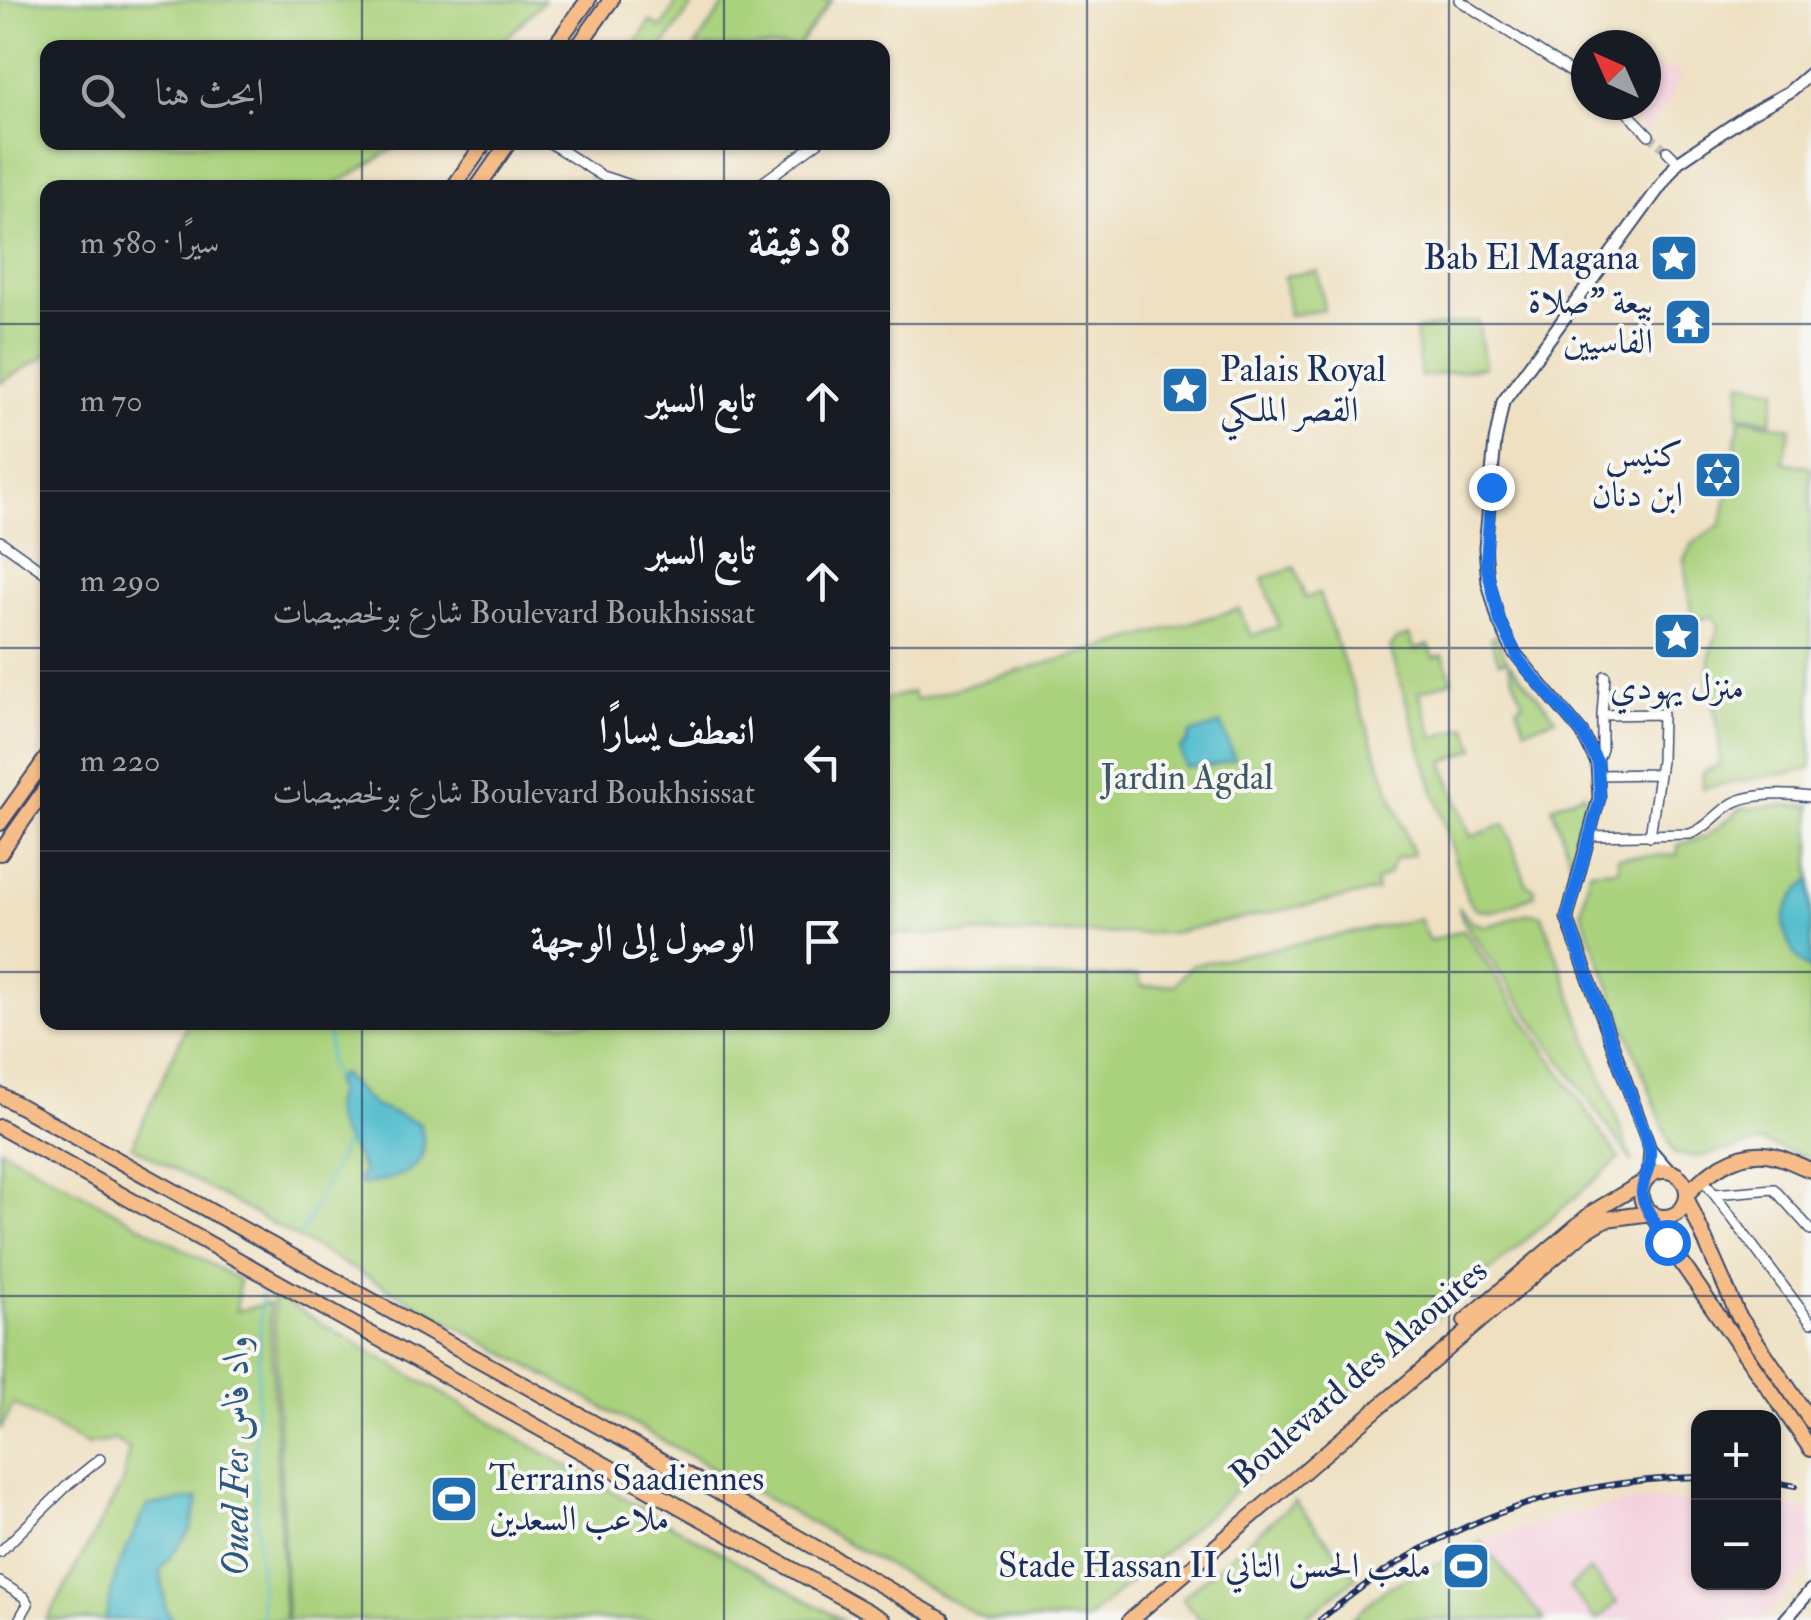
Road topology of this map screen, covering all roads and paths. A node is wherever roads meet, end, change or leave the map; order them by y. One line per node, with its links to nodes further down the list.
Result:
1 (588, 0): 4 (main road)
2 (611, 0): 5 (main road)
3 (1459, 0): 6 (street)
4 (560, 40)
5 (583, 40)
6 (1571, 72)
7 (1811, 72): 15 (street)
8 (1634, 120): 9 (street)
9 (1649, 135)
10 (480, 150): 16 (main road)
11 (503, 150): 17 (main road)
12 (560, 150): 18 (street)
13 (807, 150): 19 (street)
14 (1667, 151): 15 (street)
15 (1678, 162): 25 (street)
16 (459, 180)
17 (482, 180)
18 (615, 180)
19 (767, 180)
20 (0, 541): 21 (street)
21 (40, 569)
22 (1605, 676): 23 (street)
23 (1602, 715): 25 (street); 26 (street)
24 (40, 767): 29 (main road)
25 (1598, 769): 26 (street); 30 (street)
26 (1658, 774): 31 (street)
27 (40, 795): 32 (main road)
28 (1811, 797): 31 (street)
29 (0, 822)
30 (1590, 836): 31 (street); 35 (street)
31 (1650, 836)
32 (3, 843)
33 (0, 1095): 53 (main road)
34 (0, 1127): 52 (main road)
35 (1650, 1149): 37 (street); 39 (street)
36 (1811, 1170): 38 (main road)
37 (1672, 1173): 38 (main road); 39 (main road); 41 (main road)
38 (1702, 1178): 40 (street); 41 (main road)
39 (1647, 1180): 42 (main road); 54 (main road, Boulevard des Alaouites)
40 (1714, 1194): 43 (street); 44 (street)
41 (1687, 1196): 42 (main road); 45 (main road)
42 (1652, 1213): 46 (main road); 55 (main road, Boulevard des Alaouites)
43 (1811, 1230)
44 (1811, 1323)
45 (1811, 1421)
46 (1811, 1449)
47 (100, 1459): 48 (street)
48 (0, 1552)
49 (0, 1582): 51 (street)
50 (1811, 1590): 56 (street)
51 (19, 1620)
52 (883, 1620)
53 (942, 1620)
54 (1118, 1620)
55 (1130, 1620)
56 (1785, 1620)

